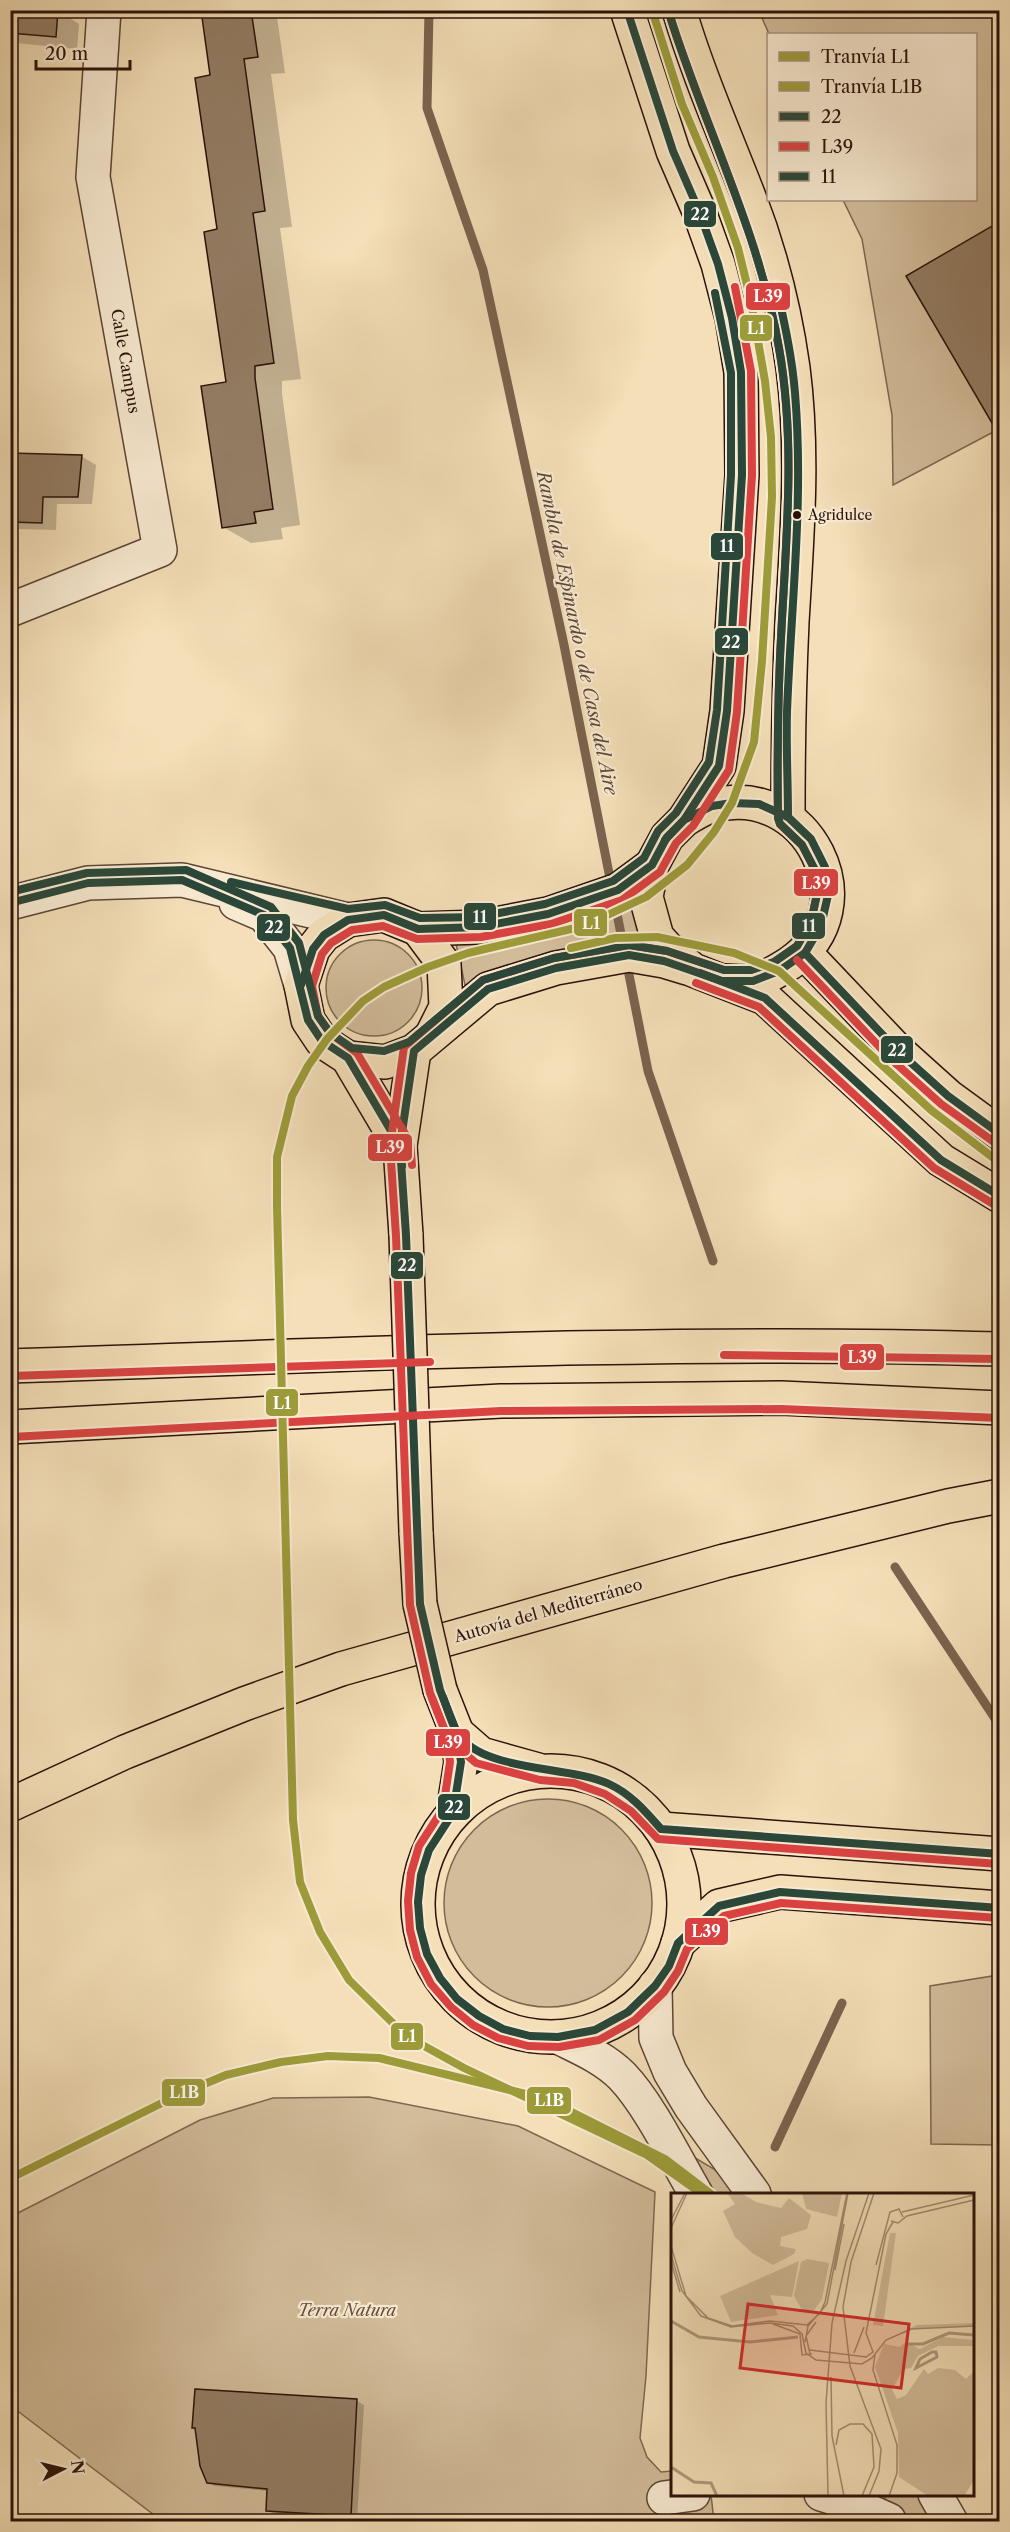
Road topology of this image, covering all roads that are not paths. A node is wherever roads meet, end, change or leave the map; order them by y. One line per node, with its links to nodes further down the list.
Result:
1 (104, 10): 4 (street, Calle Campus)
2 (627, 10): 6 (main road)
3 (679, 10): 5 (main road)
4 (10, 610)
5 (788, 817): 6 (main road); 12 (main road)
6 (684, 820): 7 (main road)
7 (652, 865): 11 (main road); 13 (main road)
8 (182, 880): 9 (street); 10 (street); 14 (street)
9 (10, 903)
10 (348, 920): 11 (main road); 14 (main road)
11 (418, 929): 15 (main road)
12 (805, 953): 13 (main road); 17 (main road)
13 (707, 976): 15 (main road); 19 (main road)
14 (301, 985): 16 (main road)
15 (423, 1044): 16 (main road); 18 (main road)
16 (348, 1058): 18 (main road)
17 (999, 1134)
18 (400, 1146): 25 (main road, bridge)
19 (999, 1196)
20 (999, 1349): 21 (main road)
21 (10, 1366)
22 (999, 1408): 23 (main road)
23 (10, 1427)
24 (999, 1496): 27 (main road, Autovía del Mediterráneo)
25 (458, 1733): 26 (main road); 28 (main road)
26 (542, 1770): 28 (main road); 29 (main road)
27 (10, 1805)
28 (453, 1813): 34 (main road)
29 (661, 1829): 30 (main road); 32 (main road)
30 (999, 1854)
31 (999, 1908): 32 (main road)
32 (678, 1943): 33 (main road)
33 (655, 1986): 34 (main road); 36 (street)
34 (558, 2037): 35 (street)
35 (695, 2193)
36 (753, 2193)
37 (827, 2496): 39 (street)
38 (936, 2496): 40 (street)
39 (885, 2512)
40 (951, 2522)

